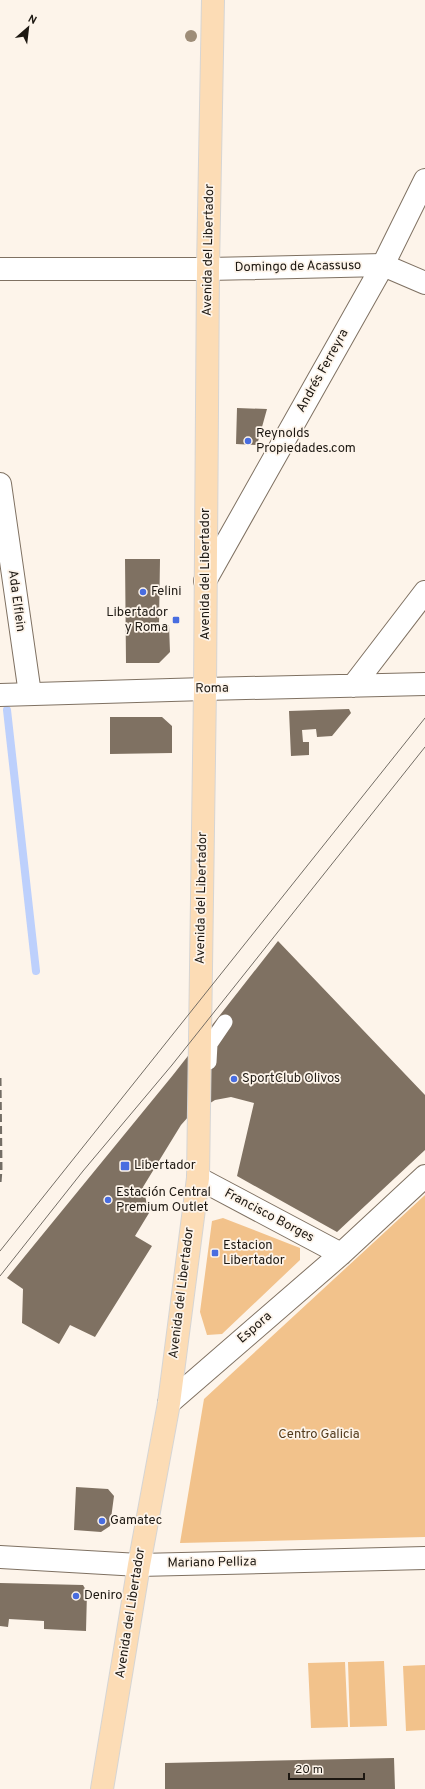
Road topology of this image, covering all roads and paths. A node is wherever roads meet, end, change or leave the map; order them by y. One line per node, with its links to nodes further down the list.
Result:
1 (214, 0): 5 (main road, Avenida del Libertador)
2 (425, 180): 3 (street, Andrés Ferreyra)
3 (383, 265): 5 (street, Domingo de Acassuso); 6 (street, Domingo de Acassuso); 8 (street, Andrés Ferreyra)
4 (0, 268): 5 (street, Domingo de Acassuso)
5 (208, 269): 8 (main road, Avenida del Libertador)
6 (425, 283)
7 (0, 484): 13 (street, Ada Elflein)
8 (206, 581): 12 (main road, Avenida del Libertador)
9 (425, 592): 11 (street)
10 (425, 684): 11 (street, Roma)
11 (353, 686): 12 (street, Roma)
12 (205, 689): 13 (street, Roma); 16 (main road, Avenida del Libertador)
13 (30, 694): 14 (street, Roma)
14 (0, 695)
15 (225, 1022): 16 (lane)
16 (198, 1155): 18 (main road, Avenida del Libertador)
17 (425, 1176): 19 (street, Espora)
18 (198, 1178): 19 (street, Francisco Borges); 20 (main road, Avenida del Libertador)
19 (341, 1254): 20 (street, Espora)
20 (168, 1403): 23 (main road, Avenida del Libertador)
21 (0, 1557): 23 (street, Mariano Pelliza)
22 (425, 1558): 23 (street, Mariano Pelliza)
23 (139, 1565): 24 (main road, Avenida del Libertador)
24 (102, 1789)

